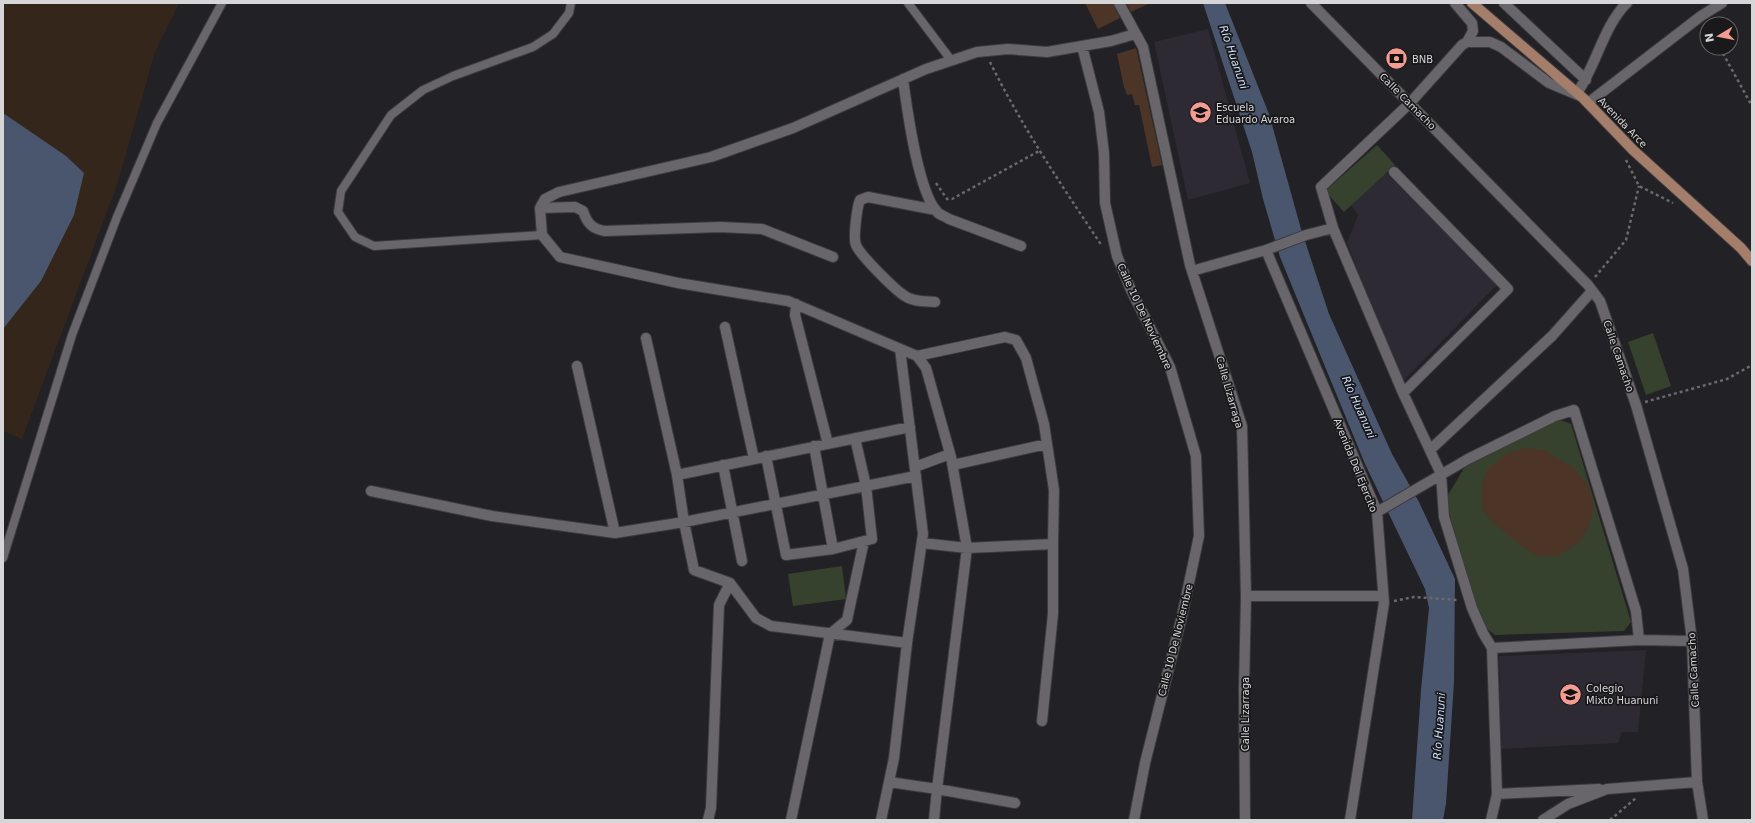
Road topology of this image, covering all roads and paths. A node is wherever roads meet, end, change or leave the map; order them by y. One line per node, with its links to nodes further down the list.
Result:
1 (222, 3): 74 (lane)
2 (571, 3): 29 (lane)
3 (908, 3): 16 (lane)
4 (1119, 3): 11 (street, Calle Lizarraga)
5 (1311, 3): 20 (street, Calle Camacho)
6 (1455, 3): 12 (street)
7 (1472, 3): 19 (main road, Avenida Arce)
8 (1504, 3): 18 (street)
9 (1722, 3): 19 (street)
10 (1625, 4): 18 (street)
11 (1135, 34): 13 (street); 35 (street, Calle Lizarraga)
12 (1468, 42): 19 (street); 20 (street)
13 (1082, 46): 14 (street); 97 (street, Calle 10 De Noviembre)
14 (985, 51): 16 (street); 22 (path)
15 (1724, 56): 21 (path)
16 (951, 60): 17 (street)
17 (903, 79): 23 (street); 26 (street)
18 (1586, 80): 19 (street)
19 (1583, 98): 34 (main road, Avenida Arce)
20 (1410, 103): 28 (street); 36 (street, Calle Camacho)
21 (1752, 106)
22 (1039, 151): 23 (path); 31 (path)
23 (918, 164): 27 (street)
24 (1394, 172): 45 (street)
25 (1639, 186): 36 (path)
26 (540, 208): 29 (street); 33 (street)
27 (936, 210): 30 (street); 37 (street)
28 (1333, 228): 32 (street); 45 (street)
29 (542, 235): 38 (street)
30 (1021, 246)
31 (1103, 247)
32 (1270, 249): 35 (street); 65 (street, Avenida Del Ejercito)
33 (833, 257)
34 (1752, 261)
35 (1192, 271): 77 (street, Calle Lizarraga)
36 (1590, 288): 46 (street, Calle Camacho); 52 (street)
37 (935, 302)
38 (796, 304): 41 (street); 49 (street)
39 (724, 327): 55 (street)
40 (646, 338): 60 (street)
41 (900, 349): 42 (street); 47 (street)
42 (917, 356): 50 (street); 53 (street)
43 (1752, 365): 46 (path)
44 (577, 366): 68 (street)
45 (1404, 393): 52 (street)
46 (1636, 405): 82 (street, Calle Camacho)
47 (910, 426): 48 (street); 58 (street)
48 (854, 438): 49 (street); 61 (street)
49 (828, 444): 51 (street)
50 (1047, 444): 57 (street); 71 (street)
51 (814, 446): 54 (street); 63 (street)
52 (1431, 449): 59 (street)
53 (950, 454): 57 (street); 58 (street)
54 (766, 456): 55 (street); 64 (street)
55 (754, 459): 56 (street)
56 (723, 465): 60 (street); 66 (street)
57 (953, 465): 72 (street)
58 (916, 471): 61 (street); 70 (street)
59 (1441, 474): 65 (street); 81 (street); 84 (street)
60 (677, 475): 67 (street)
61 (866, 486): 63 (street); 69 (street)
62 (371, 491): 68 (street)
63 (822, 494): 64 (street); 73 (street)
64 (775, 504): 66 (street); 73 (street)
65 (1381, 510): 79 (street, Avenida Del Ejercito)
66 (733, 512): 67 (street); 75 (street)
67 (684, 522): 68 (street); 76 (street)
68 (615, 533)
69 (864, 541): 73 (street); 80 (street)
70 (922, 543): 72 (street); 83 (street)
71 (1053, 544): 72 (street); 85 (street)
72 (967, 548): 89 (street)
73 (833, 549)
74 (3, 558)
75 (742, 560)
76 (730, 583): 80 (street); 93 (street)
77 (1246, 596): 79 (street); 98 (street, Calle Lizarraga)
78 (1455, 599): 79 (path)
79 (1383, 600): 99 (street, Avenida Del Ejercito)
80 (830, 634): 83 (street); 94 (street)
81 (1639, 640): 82 (street); 84 (street)
82 (1692, 641): 87 (street, Calle Camacho)
83 (907, 643): 86 (street)
84 (1492, 648): 91 (street)
85 (1042, 721)
86 (889, 782): 89 (street); 95 (street)
87 (1697, 782): 88 (street); 103 (street, Calle Camacho)
88 (1652, 785): 90 (street); 102 (path)
89 (937, 789): 92 (street); 96 (street)
90 (1607, 789): 91 (street); 101 (street)
91 (1497, 794): 100 (street)
92 (1015, 803)
93 (708, 820)
94 (791, 820)
95 (881, 820)
96 (934, 820)
97 (1134, 820)
98 (1245, 820)
99 (1350, 820)
100 (1491, 820)
101 (1543, 820)
102 (1610, 820)
103 (1703, 820)

